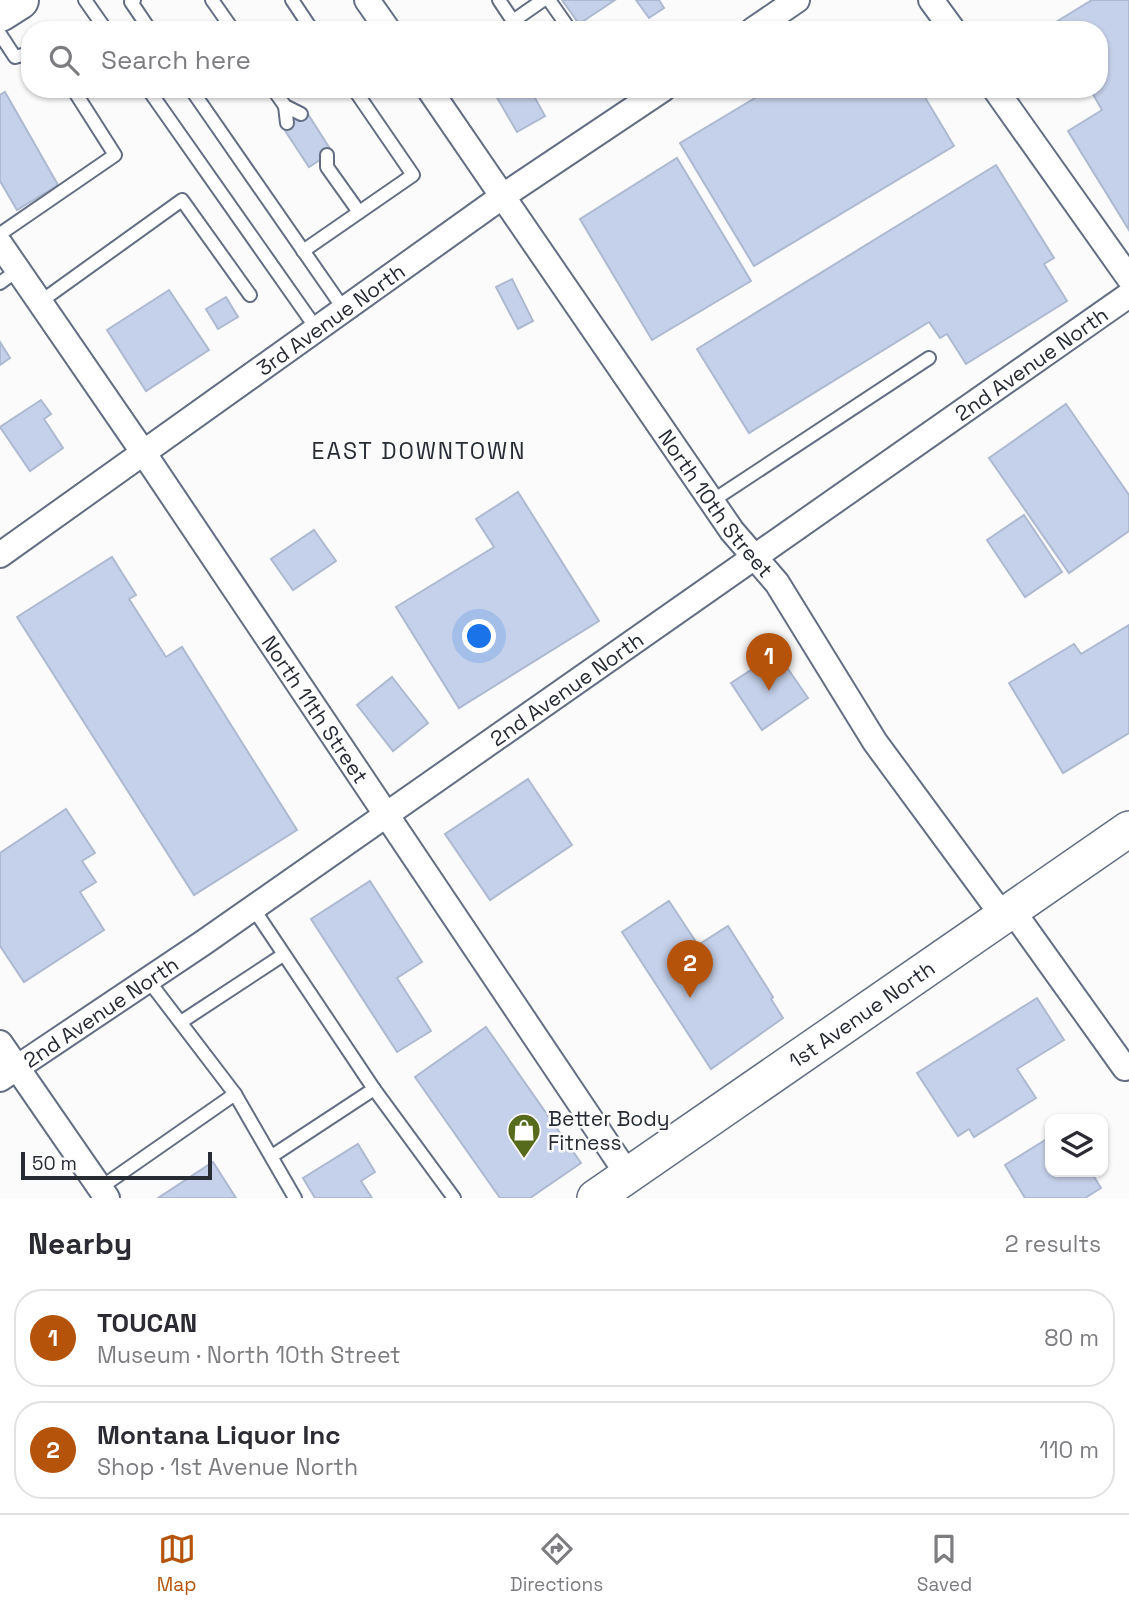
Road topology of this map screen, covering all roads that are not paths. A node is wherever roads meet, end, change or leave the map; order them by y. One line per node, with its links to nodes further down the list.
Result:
1 (19, 0): 12 (main road)
2 (85, 0): 13 (lane)
3 (134, 0): 14 (lane)
4 (212, 0): 15 (lane)
5 (292, 0): 16 (lane)
6 (367, 0): 17 (street)
7 (499, 0): 8 (lane)
8 (543, 0)
9 (549, 0): 18 (lane)
10 (797, 0): 19 (street)
11 (931, 0): 20 (street)
12 (0, 12)
13 (100, 21)
14 (144, 21)
15 (227, 21)
16 (306, 21)
17 (382, 21)
18 (564, 21)
19 (766, 21)
20 (946, 21)
21 (0, 34): 22 (lane)
22 (21, 55)
23 (80, 98): 37 (lane)
24 (154, 98): 46 (lane)
25 (197, 98): 39 (lane)
26 (279, 98): 31 (lane)
27 (360, 98): 36 (lane)
28 (435, 98): 35 (street, North 10th Street)
29 (650, 98): 35 (street, 3rd Avenue North)
30 (1001, 98): 41 (street)
31 (285, 106): 32 (lane); 33 (lane)
32 (301, 114)
33 (287, 123)
34 (313, 165): 36 (lane)
35 (503, 196): 45 (street, 3rd Avenue North); 49 (street, North 10th Street)
36 (359, 212): 39 (lane)
37 (0, 234)
38 (0, 244): 40 (street, North 11th Street)
39 (303, 251): 45 (lane)
40 (9, 277): 44 (street, North 11th Street)
41 (1129, 278)
42 (250, 295): 44 (lane)
43 (1129, 295): 51 (street, 2nd Avenue North)
44 (40, 302): 48 (street, North 11th Street)
45 (343, 308): 46 (street, 3rd Avenue North)
46 (316, 328): 48 (street, 3rd Avenue North)
47 (929, 358): 49 (lane)
48 (144, 452): 50 (street, 3rd Avenue North); 52 (street, North 11th Street)
49 (712, 501): 51 (street, North 10th Street)
50 (0, 555)
51 (756, 558): 52 (street, 2nd Avenue North); 55 (street, North 10th Street)
52 (387, 814): 54 (street, 2nd Avenue North); 65 (street, North 11th Street)
53 (1129, 829): 55 (main road, 1st Avenue North)
54 (253, 908): 56 (lane); 57 (street, 2nd Avenue North)
55 (1007, 913): 60 (street, North 10th Street); 65 (main road, 1st Avenue North)
56 (283, 955): 58 (lane); 62 (lane)
57 (148, 980): 58 (lane); 61 (street, 2nd Avenue North)
58 (181, 1023): 63 (lane)
59 (0, 1043): 61 (street)
60 (1127, 1070)
61 (8, 1073): 66 (street)
62 (374, 1089): 64 (lane); 68 (lane)
63 (235, 1094): 64 (lane); 66 (lane)
64 (272, 1156): 67 (lane)
65 (615, 1189)
66 (104, 1193)
67 (295, 1198)
68 (454, 1198)

